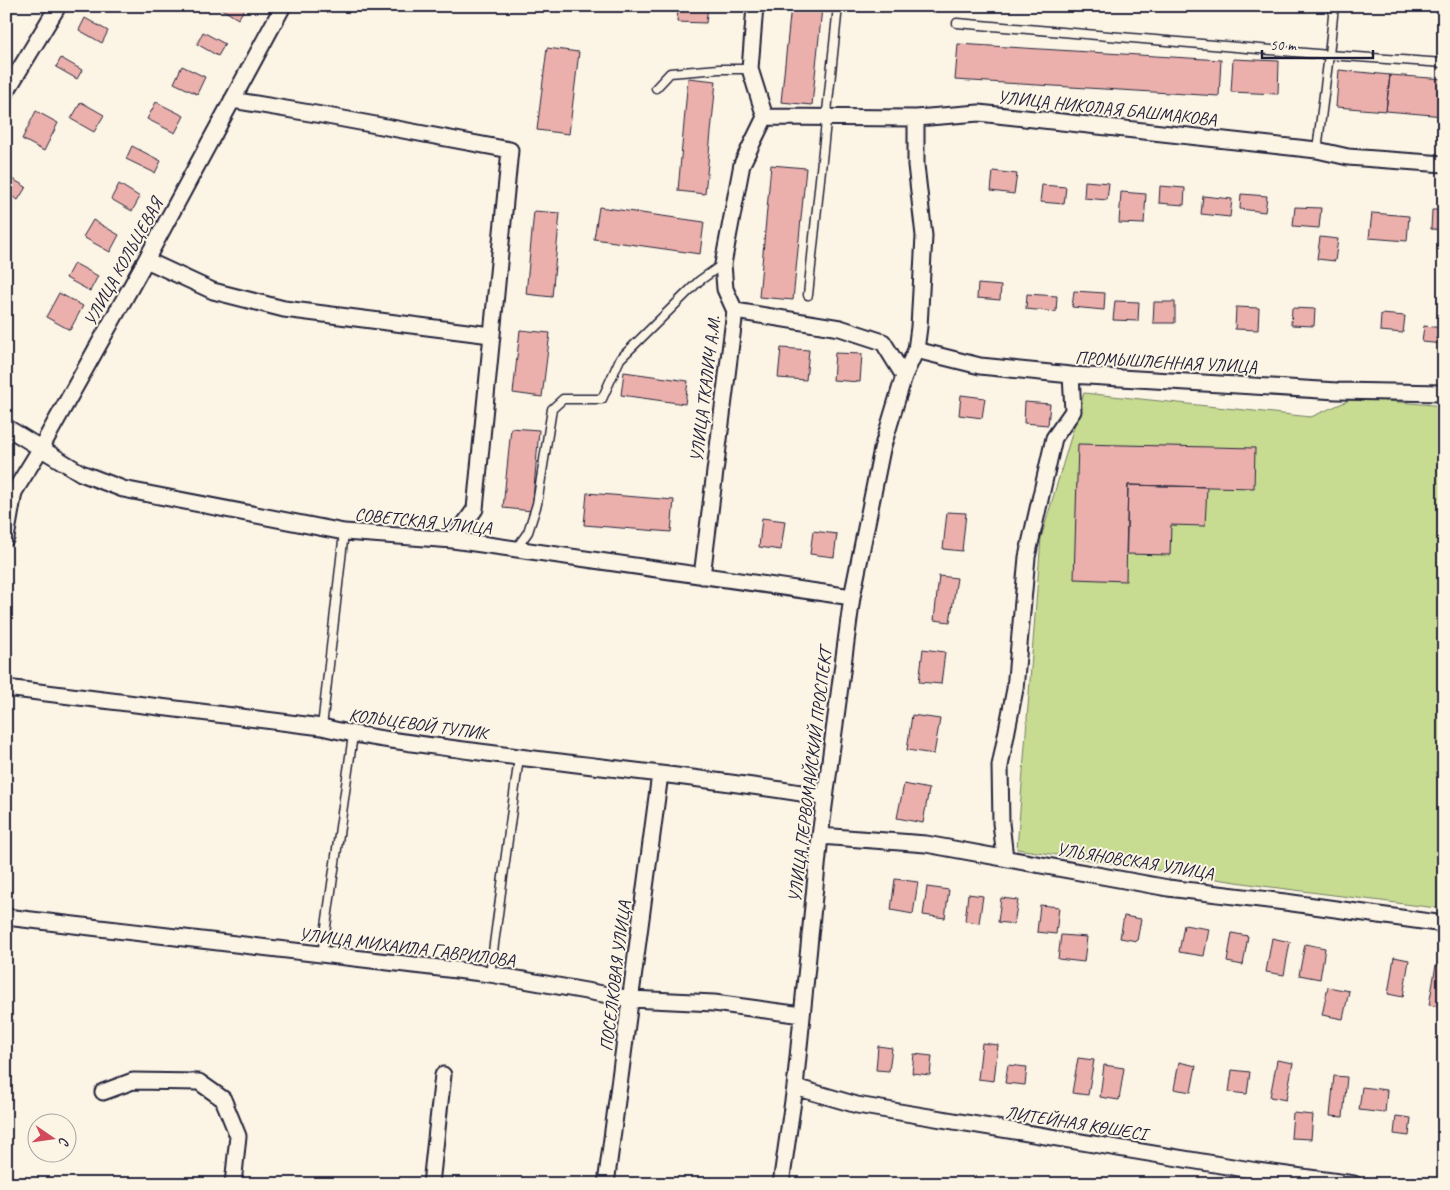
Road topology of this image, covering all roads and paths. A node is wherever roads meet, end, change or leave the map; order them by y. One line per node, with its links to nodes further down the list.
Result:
1 (58, 6): 11 (street)
2 (283, 6): 12 (street, УЛИЦА КОЛЬЦЕВАЯ)
3 (755, 6): 9 (street)
4 (838, 6): 14 (lane)
5 (1334, 6): 7 (lane)
6 (957, 23): 7 (lane)
7 (1329, 55): 8 (lane); 16 (lane)
8 (1444, 63)
9 (750, 69): 10 (lane); 13 (street)
10 (656, 88)
11 (6, 92)
12 (232, 100): 18 (street, УЛИЦА КОЛЬЦЕВАЯ); 22 (street)
13 (765, 117): 14 (street, УЛИЦА НИКОЛАЯ БАШМАКОВА); 19 (street, УЛИЦА ТКАЛИЧ А.М.)
14 (828, 118): 15 (street, УЛИЦА НИКОЛАЯ БАШМАКОВА); 20 (lane)
15 (916, 118): 16 (street, УЛИЦА НИКОЛАЯ БАШМАКОВА); 23 (street)
16 (1317, 150): 17 (street, УЛИЦА НИКОЛАЯ БАШМАКОВА)
17 (1444, 164)
18 (146, 260): 22 (street); 28 (street, УЛИЦА КОЛЬЦЕВАЯ)
19 (723, 264): 21 (street, УЛИЦА ТКАЛИЧ А.М.); 32 (lane)
20 (808, 295)
21 (735, 311): 25 (street); 33 (street, УЛИЦА ТКАЛИЧ А.М.)
22 (491, 335): 31 (street)
23 (916, 350): 24 (street, ПРОМЫШЛЕННАЯ УЛИЦА); 25 (street)
24 (1071, 375): 26 (street, ПРОМЫШЛЕННАЯ УЛИЦА); 42 (street)
25 (904, 376): 34 (street, УЛИЦА ПЕРВОМАЙСКИЙ ПРОСПЕКТ)
26 (1444, 393)
27 (6, 427): 28 (street, СОВЕТСКАЯ УЛИЦА)
28 (41, 448): 29 (street, СОВЕТСКАЯ УЛИЦА); 30 (street, УЛИЦА КОЛЬЦЕВАЯ)
29 (344, 532): 31 (street, СОВЕТСКАЯ УЛИЦА); 36 (lane)
30 (6, 538)
31 (453, 540): 32 (street, СОВЕТСКАЯ УЛИЦА)
32 (516, 549): 33 (street, СОВЕТСКАЯ УЛИЦА)
33 (702, 576): 34 (street, СОВЕТСКАЯ УЛИЦА)
34 (852, 597): 40 (street, УЛИЦА ПЕРВОМАЙСКИЙ ПРОСПЕКТ)
35 (6, 688): 36 (street, КОЛЬЦЕВОЙ ТУПИК)
36 (322, 727): 37 (street, КОЛЬЦЕВОЙ ТУПИК)
37 (353, 735): 38 (street, КОЛЬЦЕВОЙ ТУПИК); 45 (lane)
38 (518, 757): 39 (street, КОЛЬЦЕВОЙ ТУПИК); 46 (lane)
39 (660, 774): 40 (street, КОЛЬЦЕВОЙ ТУПИК); 47 (street, ПОСЕЛКОВАЯ УЛИЦА)
40 (825, 797): 41 (street, УЛИЦА ПЕРВОМАЙСКИЙ ПРОСПЕКТ)
41 (820, 836): 42 (street, УЛЬЯНОВСКАЯ УЛИЦА); 48 (street, УЛИЦА ПЕРВОМАЙСКИЙ ПРОСПЕКТ)
42 (1005, 858): 44 (street, УЛЬЯНОВСКАЯ УЛИЦА)
43 (6, 917): 45 (street, УЛИЦА МИХАИЛА ГАВРИЛОВА)
44 (1444, 924)
45 (322, 955): 46 (street, УЛИЦА МИХАИЛА ГАВРИЛОВА)
46 (490, 974): 47 (street, УЛИЦА МИХАИЛА ГАВРИЛОВА)
47 (631, 999): 48 (street, УЛИЦА МИХАИЛА ГАВРИЛОВА); 54 (street, ПОСЕЛКОВАЯ УЛИЦА)
48 (802, 1015): 50 (street, УЛИЦА ПЕРВОМАЙСКИЙ ПРОСПЕКТ)
49 (443, 1075): 53 (street)
50 (795, 1087): 55 (street, УЛИЦА ПЕРВОМАЙСКИЙ ПРОСПЕКТ); 56 (street, ЛИТЕЙНАЯ КӨШЕСІ)
51 (103, 1092): 52 (street)
52 (233, 1184)
53 (431, 1184)
54 (606, 1184)
55 (781, 1184)
56 (1354, 1184)

